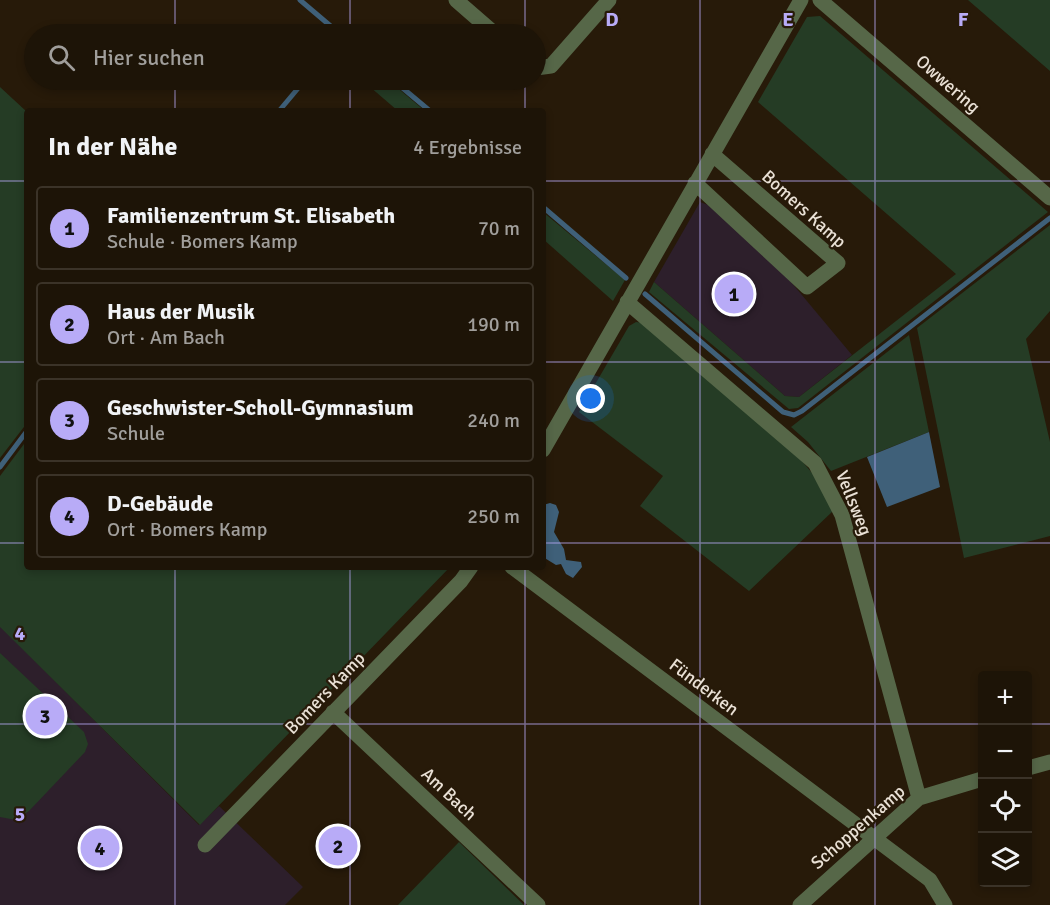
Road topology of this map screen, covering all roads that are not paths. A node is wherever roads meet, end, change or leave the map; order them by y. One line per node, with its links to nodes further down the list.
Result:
1 (456, 0): 5 (street)
2 (609, 0): 6 (street)
3 (801, 0): 7 (street)
4 (820, 0): 9 (street, Owwering)
5 (484, 24)
6 (546, 67)
7 (712, 154): 8 (street); 8 (street, Bomers Kamp)
8 (695, 183): 10 (street)
9 (1050, 198)
10 (627, 302): 11 (street); 18 (street, Vellsweg)
11 (546, 445)
12 (469, 570): 14 (street, Bomers Kamp)
13 (516, 570): 19 (street, Fünderken)
14 (333, 712): 20 (street, Bomers Kamp); 21 (street, Am Bach)
15 (1050, 762): 16 (street)
16 (1032, 767)
17 (978, 780): 18 (street, Schoppenkamp)
18 (920, 798): 19 (street, Schoppenkamp)
19 (872, 838): 22 (street, Schoppenkamp); 23 (street, Fünderken)
20 (205, 845)
21 (538, 905)
22 (800, 905)
23 (945, 905)

